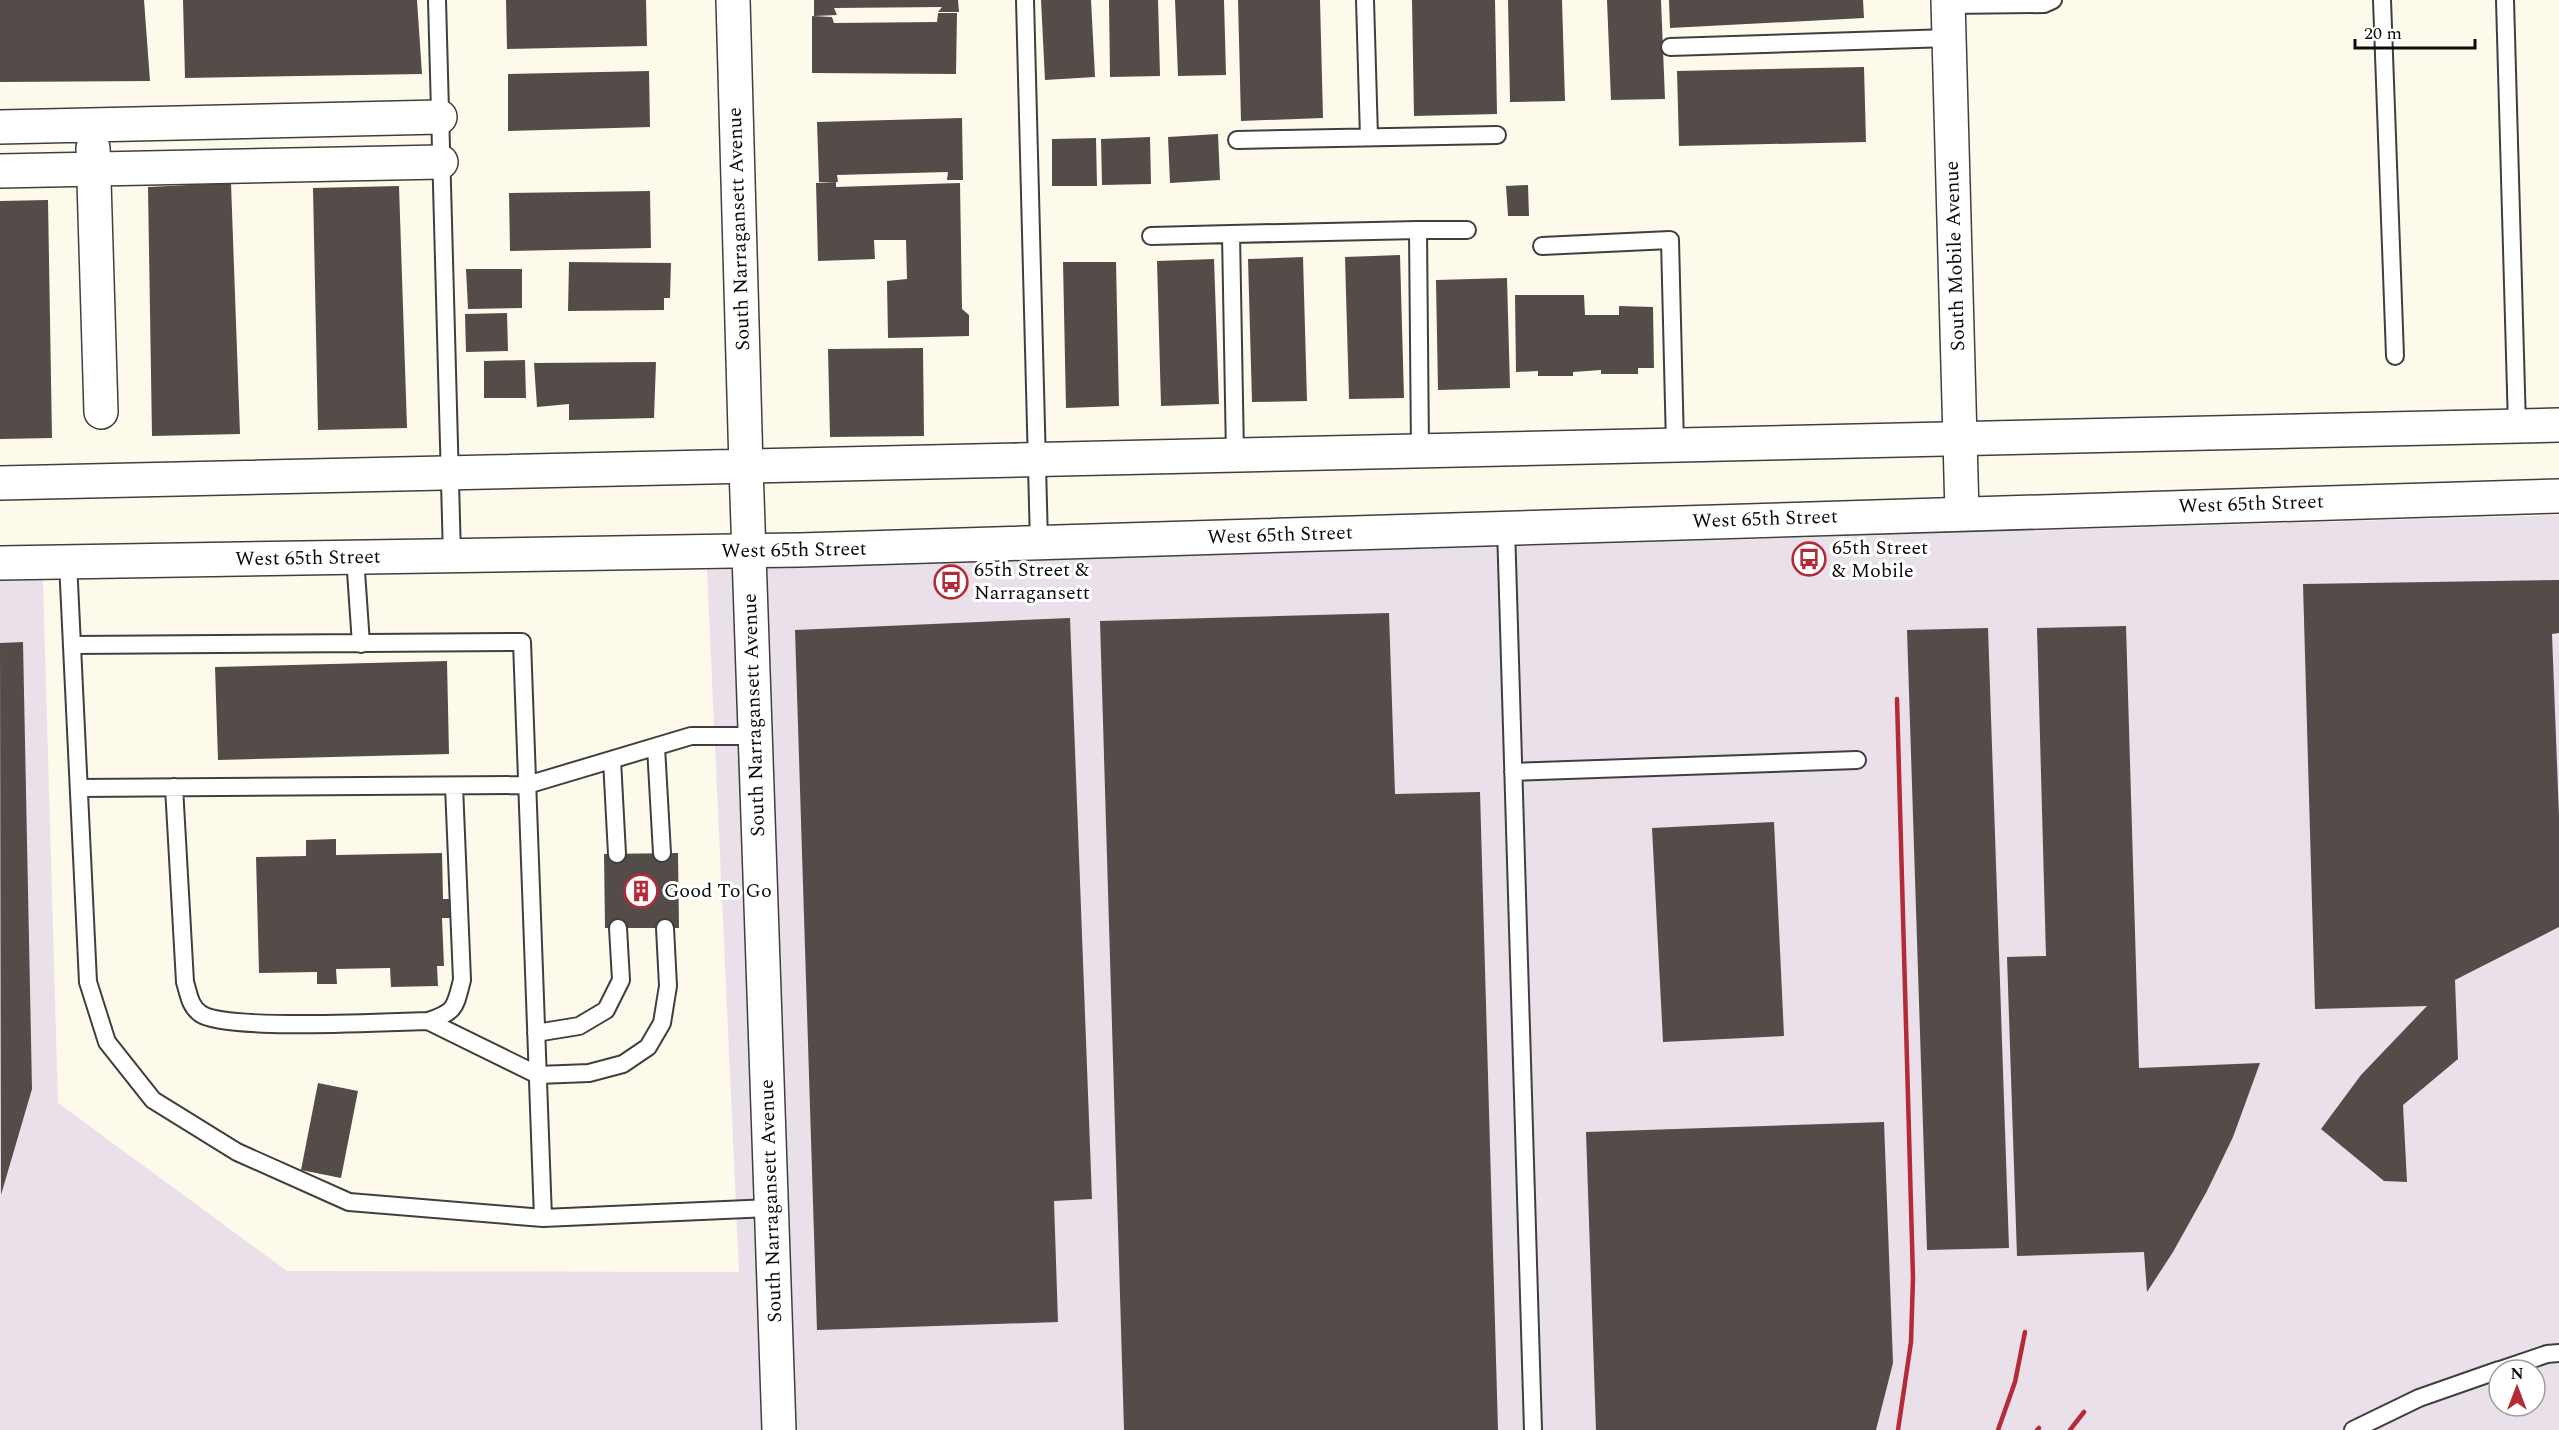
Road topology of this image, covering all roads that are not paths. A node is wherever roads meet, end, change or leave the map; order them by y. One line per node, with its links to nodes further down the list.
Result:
1 (437, 0): 11 (lane)
2 (733, 0): 36 (street, South Narragansett Avenue)
3 (1025, 0): 35 (lane)
4 (1365, 0): 16 (lane)
5 (2053, 0): 8 (lane)
6 (2382, 0): 27 (lane)
7 (2505, 0): 30 (lane)
8 (1948, 2): 9 (street, South Mobile Avenue)
9 (1948, 38): 10 (lane); 31 (street, South Mobile Avenue)
10 (1670, 48)
11 (440, 117): 12 (street); 18 (lane)
12 (259, 121): 13 (street); 19 (street)
13 (92, 125): 14 (street); 20 (street)
14 (0, 127)
15 (1497, 135): 16 (lane)
16 (1369, 137): 17 (lane)
17 (1237, 140)
18 (441, 162): 19 (street); 37 (lane)
19 (260, 165): 20 (street)
20 (93, 168): 21 (street); 28 (street)
21 (0, 171)
22 (1418, 230): 23 (lane); 24 (lane); 33 (lane)
23 (1467, 230)
24 (1231, 234): 25 (lane); 34 (lane)
25 (1151, 236)
26 (1542, 246): 32 (lane)
27 (2395, 356)
28 (101, 412)
29 (2559, 425): 30 (street)
30 (2517, 426): 31 (street)
31 (1960, 439): 32 (street); 40 (street, South Mobile Avenue)
32 (1675, 446): 33 (street)
33 (1420, 452): 34 (street)
34 (1235, 455): 35 (street)
35 (1036, 460): 36 (street); 42 (lane)
36 (746, 467): 37 (street); 43 (street, South Narragansett Avenue)
37 (450, 473): 38 (street); 44 (lane)
38 (0, 483)
39 (2559, 496): 40 (street, West 65th Street)
40 (1962, 513): 41 (street, West 65th Street)
41 (1506, 527): 42 (street, West 65th Street); 54 (lane)
42 (1039, 543): 43 (street, West 65th Street)
43 (749, 551): 44 (street, West 65th Street); 50 (street, South Narragansett Avenue)
44 (452, 556): 45 (street, West 65th Street)
45 (355, 557): 46 (street, West 65th Street); 48 (lane)
46 (68, 562): 47 (street, West 65th Street); 49 (lane)
47 (0, 563)
48 (361, 644): 49 (lane); 55 (lane)
49 (72, 645): 58 (lane)
50 (755, 736): 51 (lane); 66 (street, South Narragansett Avenue)
51 (656, 747): 52 (lane); 60 (lane)
52 (612, 760): 55 (lane); 59 (lane)
53 (1857, 760): 54 (lane)
54 (1513, 772): 72 (lane)
55 (527, 785): 56 (lane); 64 (lane)
56 (454, 786): 57 (lane); 63 (lane)
57 (174, 787): 58 (lane); 63 (lane)
58 (79, 788): 67 (lane)
59 (618, 854)
60 (662, 854)
61 (618, 928): 64 (lane)
62 (665, 928): 65 (lane)
63 (428, 1021): 65 (lane)
64 (536, 1033): 65 (lane)
65 (538, 1075): 67 (lane)
66 (772, 1208): 67 (lane); 71 (street, South Narragansett Avenue)
67 (543, 1218)
68 (2559, 1353): 69 (lane)
69 (2535, 1358)
70 (2487, 1374): 73 (lane)
71 (779, 1430)
72 (1533, 1430)
73 (2354, 1430)

